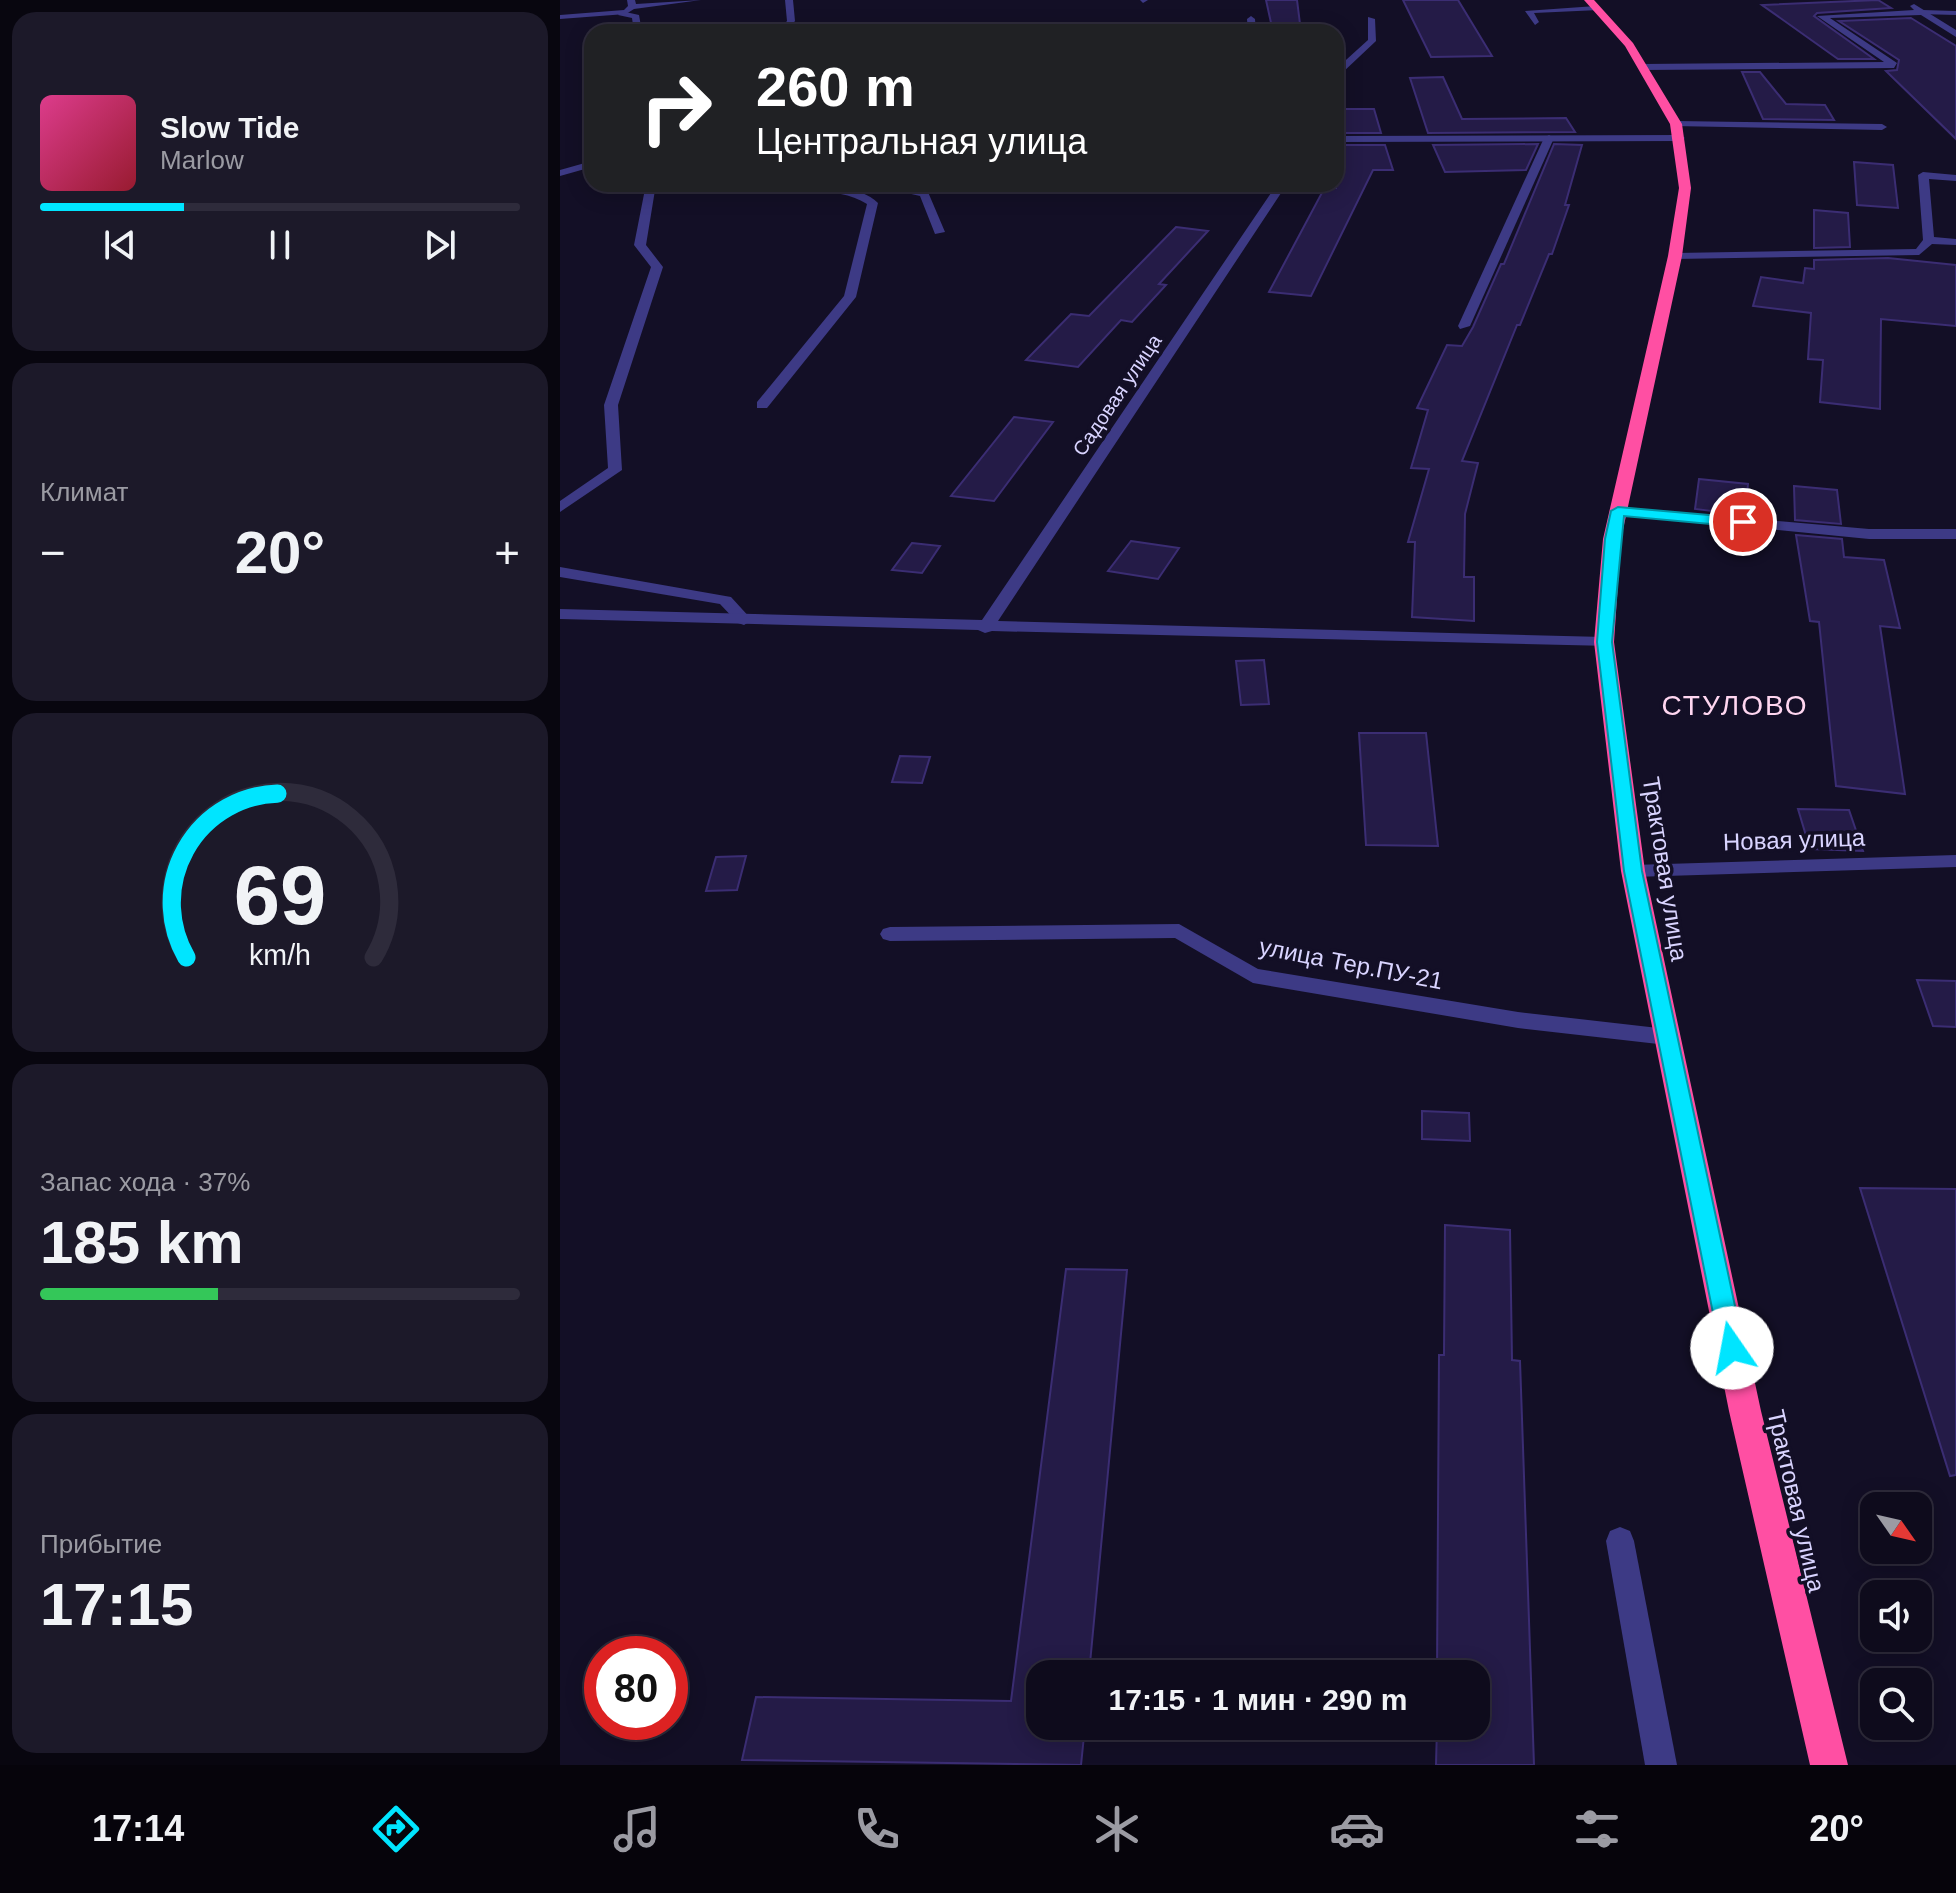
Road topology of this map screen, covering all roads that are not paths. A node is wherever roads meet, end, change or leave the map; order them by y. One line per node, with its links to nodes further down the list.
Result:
1 (697, 0): 4 (street)
2 (789, 0): 14 (street)
3 (1903, 0): 6 (street)
4 (631, 3): 7 (street)
5 (1593, 4): 12 (street); 18 (highway, Трактовая улица)
6 (1922, 12): 8 (street); 16 (street); 18 (street)
7 (621, 13): 9 (street); 13 (street)
8 (1956, 13)
9 (560, 17)
10 (1251, 19): 15 (street)
11 (1371, 19): 17 (street)
12 (1535, 22)
13 (637, 24)
14 (788, 24)
15 (1251, 24)
16 (1956, 34)
17 (1344, 67)
18 (1642, 67): 20 (highway, Трактовая улица)
19 (1882, 127): 20 (street)
20 (1678, 131): 21 (street); 33 (highway, Трактовая улица)
21 (1549, 138): 22 (street); 34 (street)
22 (1344, 139)
23 (584, 166): 24 (street)
24 (560, 173)
25 (1956, 178): 31 (street)
26 (650, 192): 36 (street)
27 (853, 192): 35 (street)
28 (914, 192): 30 (street)
29 (1277, 192): 42 (street, Садовая улица)
30 (939, 232)
31 (1929, 240): 32 (street); 33 (street)
32 (1956, 242)
33 (1675, 256): 37 (highway, Трактовая улица)
34 (1464, 326)
35 (762, 405)
36 (560, 508)
37 (1618, 511): 38 (street); 43 (highway, Трактовая улица)
38 (1956, 534)
39 (560, 572): 41 (street)
40 (560, 614): 41 (street)
41 (744, 620): 42 (street)
42 (985, 628): 43 (street)
43 (1604, 642): 45 (highway, Трактовая улица)
44 (1956, 861): 45 (street, Новая улица)
45 (1633, 871): 47 (highway, Трактовая улица)
46 (890, 934): 47 (street, улица Тер.ПУ-21)
47 (1667, 1037): 50 (highway, Трактовая улица)
48 (1620, 1541): 49 (street)
49 (1661, 1765)
50 (1829, 1765)

